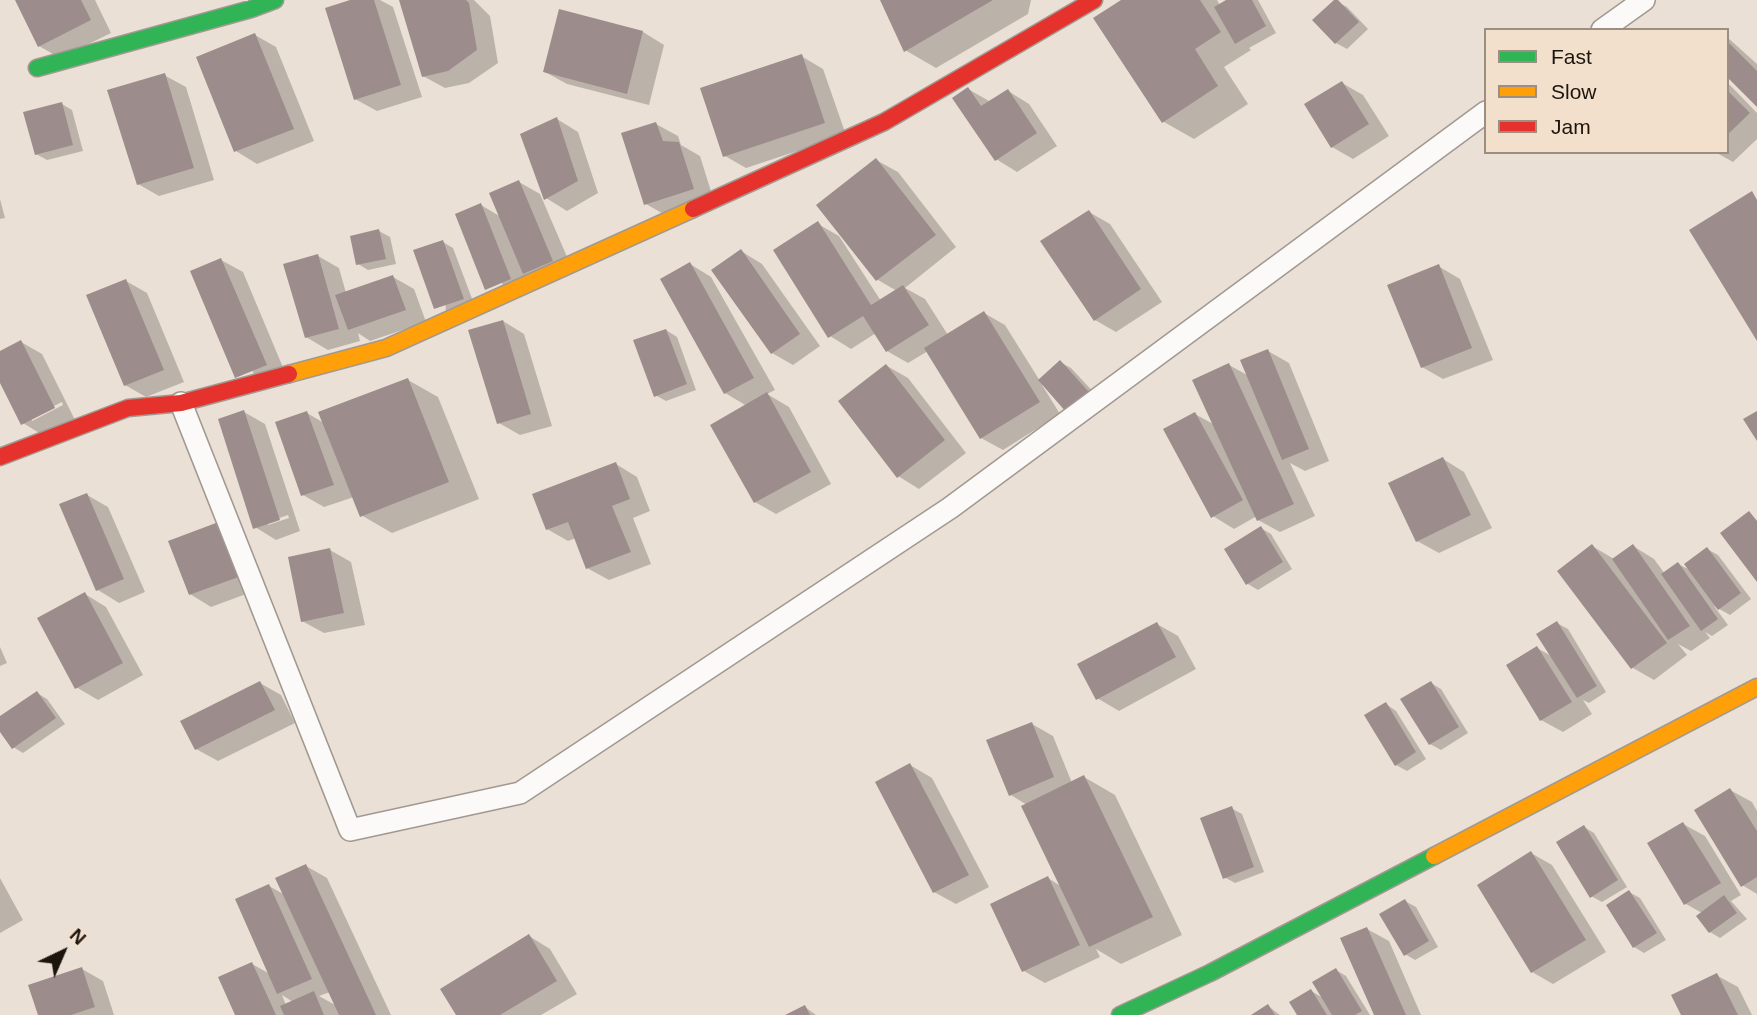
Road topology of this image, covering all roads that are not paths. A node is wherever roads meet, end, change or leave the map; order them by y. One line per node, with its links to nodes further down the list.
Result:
1 (275, 0): 5 (street)
2 (1094, 0): 7 (street)
3 (1644, 0): 4 (lane)
4 (1605, 28)
5 (37, 68)
6 (1484, 113): 7 (lane)
7 (181, 403): 8 (street)
8 (0, 457)
9 (1757, 687): 10 (street)
10 (1120, 1015)

